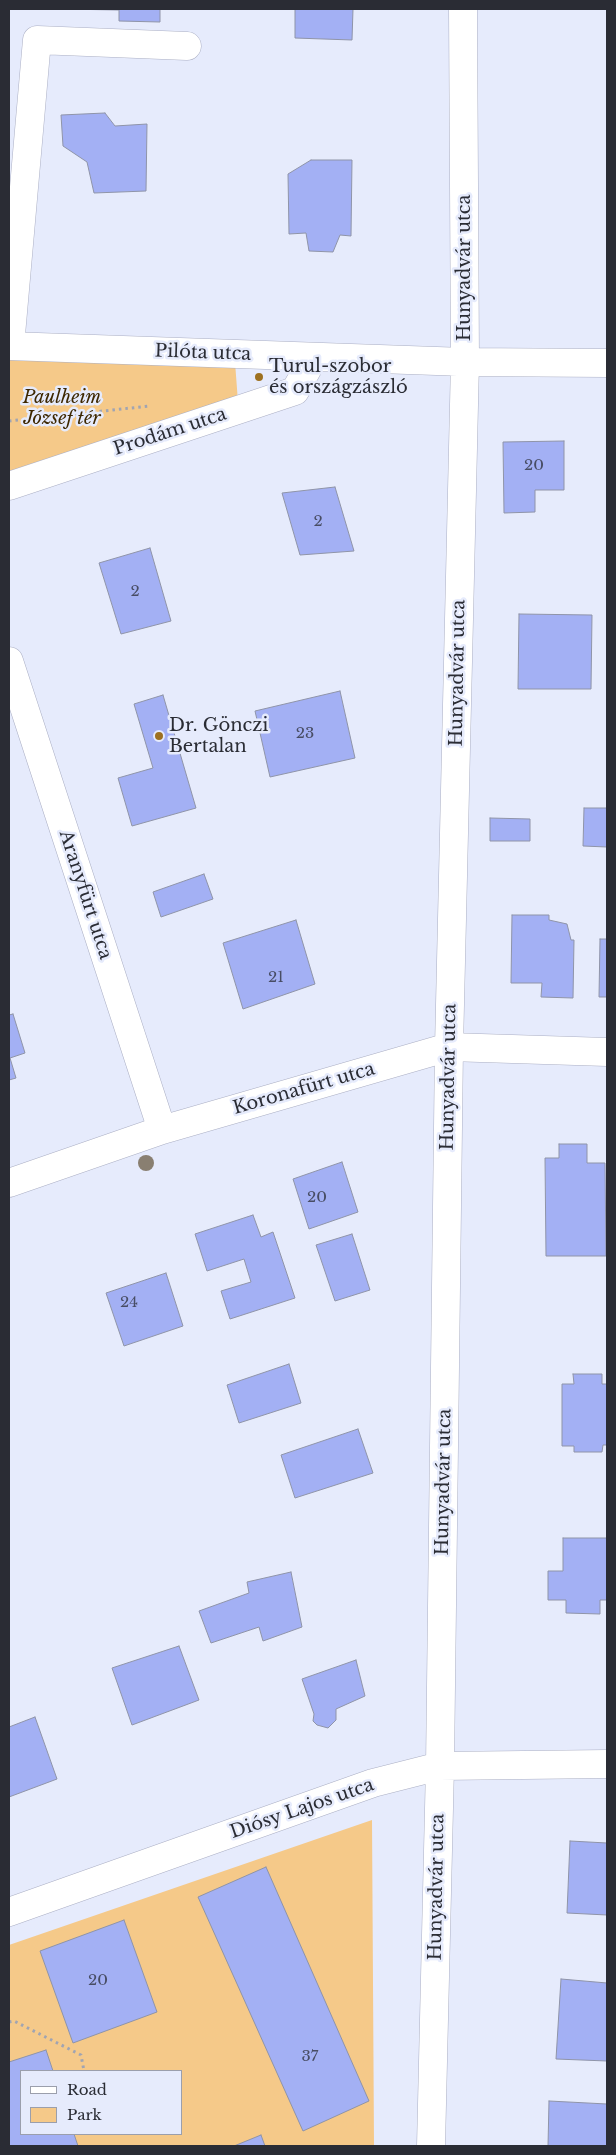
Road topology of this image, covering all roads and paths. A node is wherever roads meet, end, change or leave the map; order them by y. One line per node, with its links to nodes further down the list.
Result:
1 (463, 9): 5 (street, Hunyadvár utca)
2 (187, 46): 3 (street)
3 (10, 346): 4 (street, Pilóta utca)
4 (314, 357): 5 (street, Pilóta utca); 7 (street, Prodám utca)
5 (465, 362): 6 (street, Pilóta utca); 9 (street, Hunyadvár utca)
6 (607, 363)
7 (9, 486)
8 (9, 661): 11 (street, Aranyfürt utca)
9 (449, 1047): 10 (street, Koronafürt utca); 11 (street, Koronafürt utca); 14 (street, Hunyadvár utca)
10 (607, 1052)
11 (162, 1130): 12 (street, Koronafürt utca)
12 (9, 1183)
13 (607, 1764): 14 (street, Diósy Lajos utca)
14 (440, 1766): 15 (street, Diósy Lajos utca); 18 (street, Hunyadvár utca)
15 (9, 1912)
16 (9, 2022): 17 (path)
17 (84, 2070)
18 (431, 2146)

